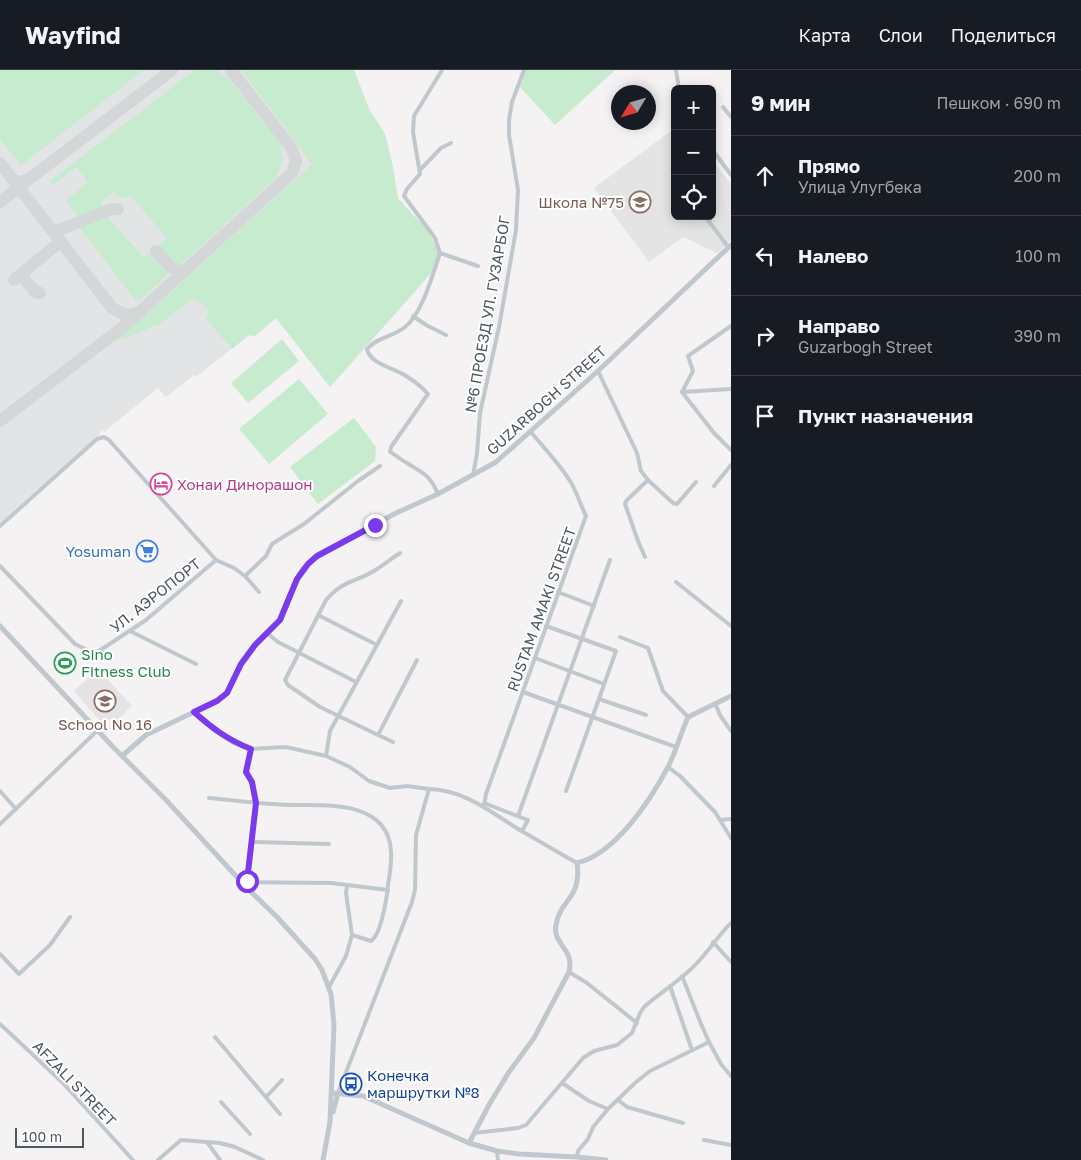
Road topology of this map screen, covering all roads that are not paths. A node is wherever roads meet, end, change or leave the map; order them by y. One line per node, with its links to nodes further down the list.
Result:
1 (442, 70): 9 (street)
2 (524, 70): 25 (street, №6 ПРОЕЗД УЛ. ГУЗАРБОГ)
3 (676, 70): 4 (street)
4 (679, 85)
5 (723, 107): 6 (street)
6 (731, 117)
7 (451, 143): 9 (street)
8 (716, 154): 10 (street)
9 (420, 170): 13 (street)
10 (731, 175)
11 (708, 220): 12 (street)
12 (730, 246): 18 (street, GUZARBOGH STREET)
13 (440, 253): 14 (street); 15 (street)
14 (478, 266)
15 (414, 316): 17 (street); 29 (street)
16 (731, 326): 20 (street)
17 (446, 335)
18 (598, 372): 21 (street, GUZARBOGH STREET); 26 (street)
19 (731, 389): 20 (street)
20 (682, 392): 22 (street)
21 (530, 431): 25 (street, GUZARBOGH STREET); 39 (street, RUSTAM AMAKI STREET)
22 (731, 450)
23 (731, 465): 28 (street)
24 (380, 466): 36 (street)
25 (473, 475): 29 (street, GUZARBOGH STREET)
26 (648, 480): 27 (street); 32 (street)
27 (696, 482)
28 (714, 486)
29 (438, 494): 47 (street, GUZARBOGH STREET)
30 (0, 526): 33 (street, УЛ. АЭРОПОРТ)
31 (400, 553): 42 (street)
32 (645, 557)
33 (216, 560): 36 (street); 46 (street, УЛ. АЭРОПОРТ)
34 (610, 560): 41 (street)
35 (0, 566): 46 (street, УЛ. АЭРОПОРТ)
36 (245, 576): 38 (street)
37 (676, 582): 45 (street)
38 (259, 592)
39 (558, 592): 41 (street); 44 (street, RUSTAM AMAKI STREET)
40 (401, 601): 50 (street)
41 (594, 606): 49 (street)
42 (318, 614): 50 (street); 51 (street)
43 (0, 626): 68 (street)
44 (546, 626): 49 (street); 52 (street, RUSTAM AMAKI STREET)
45 (731, 626)
46 (130, 631): 54 (street)
47 (267, 633): 51 (street); 63 (street, GUZARBOGH STREET)
48 (620, 637): 67 (street)
49 (581, 639): 55 (street); 57 (street)
50 (377, 645): 56 (street)
51 (299, 652): 56 (street); 65 (street)
52 (535, 658): 55 (street); 58 (street, RUSTAM AMAKI STREET)
53 (417, 660): 70 (street)
54 (196, 664)
55 (570, 672): 57 (street); 61 (street)
56 (356, 682): 65 (street)
57 (604, 684): 60 (street)
58 (523, 692): 61 (street); 82 (street, RUSTAM AMAKI STREET)
59 (731, 696): 62 (street)
60 (599, 699): 64 (street); 66 (street)
61 (557, 703): 66 (street); 84 (street)
62 (715, 703): 67 (street); 69 (street)
63 (194, 712): 73 (street); 74 (street, GUZARBOGH STREET)
64 (646, 715)
65 (338, 716): 70 (street); 75 (street)
66 (593, 716): 72 (street); 79 (street)
67 (688, 717): 72 (street)
68 (98, 730): 74 (street); 83 (street)
69 (731, 731)
70 (378, 735): 71 (street)
71 (393, 742)
72 (676, 747): 76 (street)
73 (251, 749): 75 (street); 81 (street)
74 (122, 756): 93 (street)
75 (326, 756): 77 (street)
76 (668, 767): 86 (street); 92 (street)
77 (429, 789): 82 (street); 115 (street)
78 (0, 791): 83 (street)
79 (566, 791)
80 (209, 798): 81 (street)
81 (256, 803): 90 (street); 95 (street)
82 (484, 804): 84 (street); 88 (street)
83 (16, 809): 87 (street)
84 (518, 816): 88 (street)
85 (731, 818): 86 (street)
86 (721, 820): 89 (street)
87 (0, 824)
88 (522, 831): 92 (street)
89 (731, 838)
90 (252, 842): 91 (street); 93 (street)
91 (329, 844)
92 (577, 863): 102 (street)
93 (245, 881): 94 (street); 105 (street)
94 (347, 886): 95 (street); 98 (street)
95 (388, 890): 98 (street)
96 (70, 917): 100 (street)
97 (731, 923): 99 (street)
98 (352, 936): 105 (street)
99 (713, 942): 101 (street); 103 (street)
100 (0, 954)
101 (731, 962)
102 (569, 972): 106 (street); 123 (street)
103 (682, 976): 104 (street); 109 (street)
104 (670, 986): 106 (street); 110 (street)
105 (329, 987): 114 (street)
106 (637, 1023): 113 (street)
107 (0, 1024): 131 (street, AFZALI STREET)
108 (215, 1037): 116 (street)
109 (710, 1042): 110 (street); 111 (street)
110 (692, 1050): 117 (street)
111 (731, 1076)
112 (282, 1080): 116 (street)
113 (562, 1083): 119 (street); 123 (street)
114 (332, 1093): 115 (street); 121 (street)
115 (338, 1093): 121 (street); 127 (street)
116 (266, 1097): 120 (street)
117 (618, 1100): 119 (street); 122 (street)
118 (221, 1102): 124 (street)
119 (608, 1109): 130 (street)
120 (280, 1114)
121 (330, 1122): 135 (street)
122 (682, 1123)
123 (474, 1133): 127 (street)
124 (250, 1134)
125 (704, 1140): 128 (street)
126 (206, 1142): 132 (street); 133 (street); 134 (street)
127 (469, 1143): 129 (street)
128 (731, 1145)
129 (498, 1151): 130 (street); 136 (street)
130 (577, 1157): 137 (street)
131 (133, 1160)
132 (158, 1160)
133 (220, 1160)
134 (263, 1160)
135 (323, 1160)
136 (498, 1160)
137 (606, 1160)

